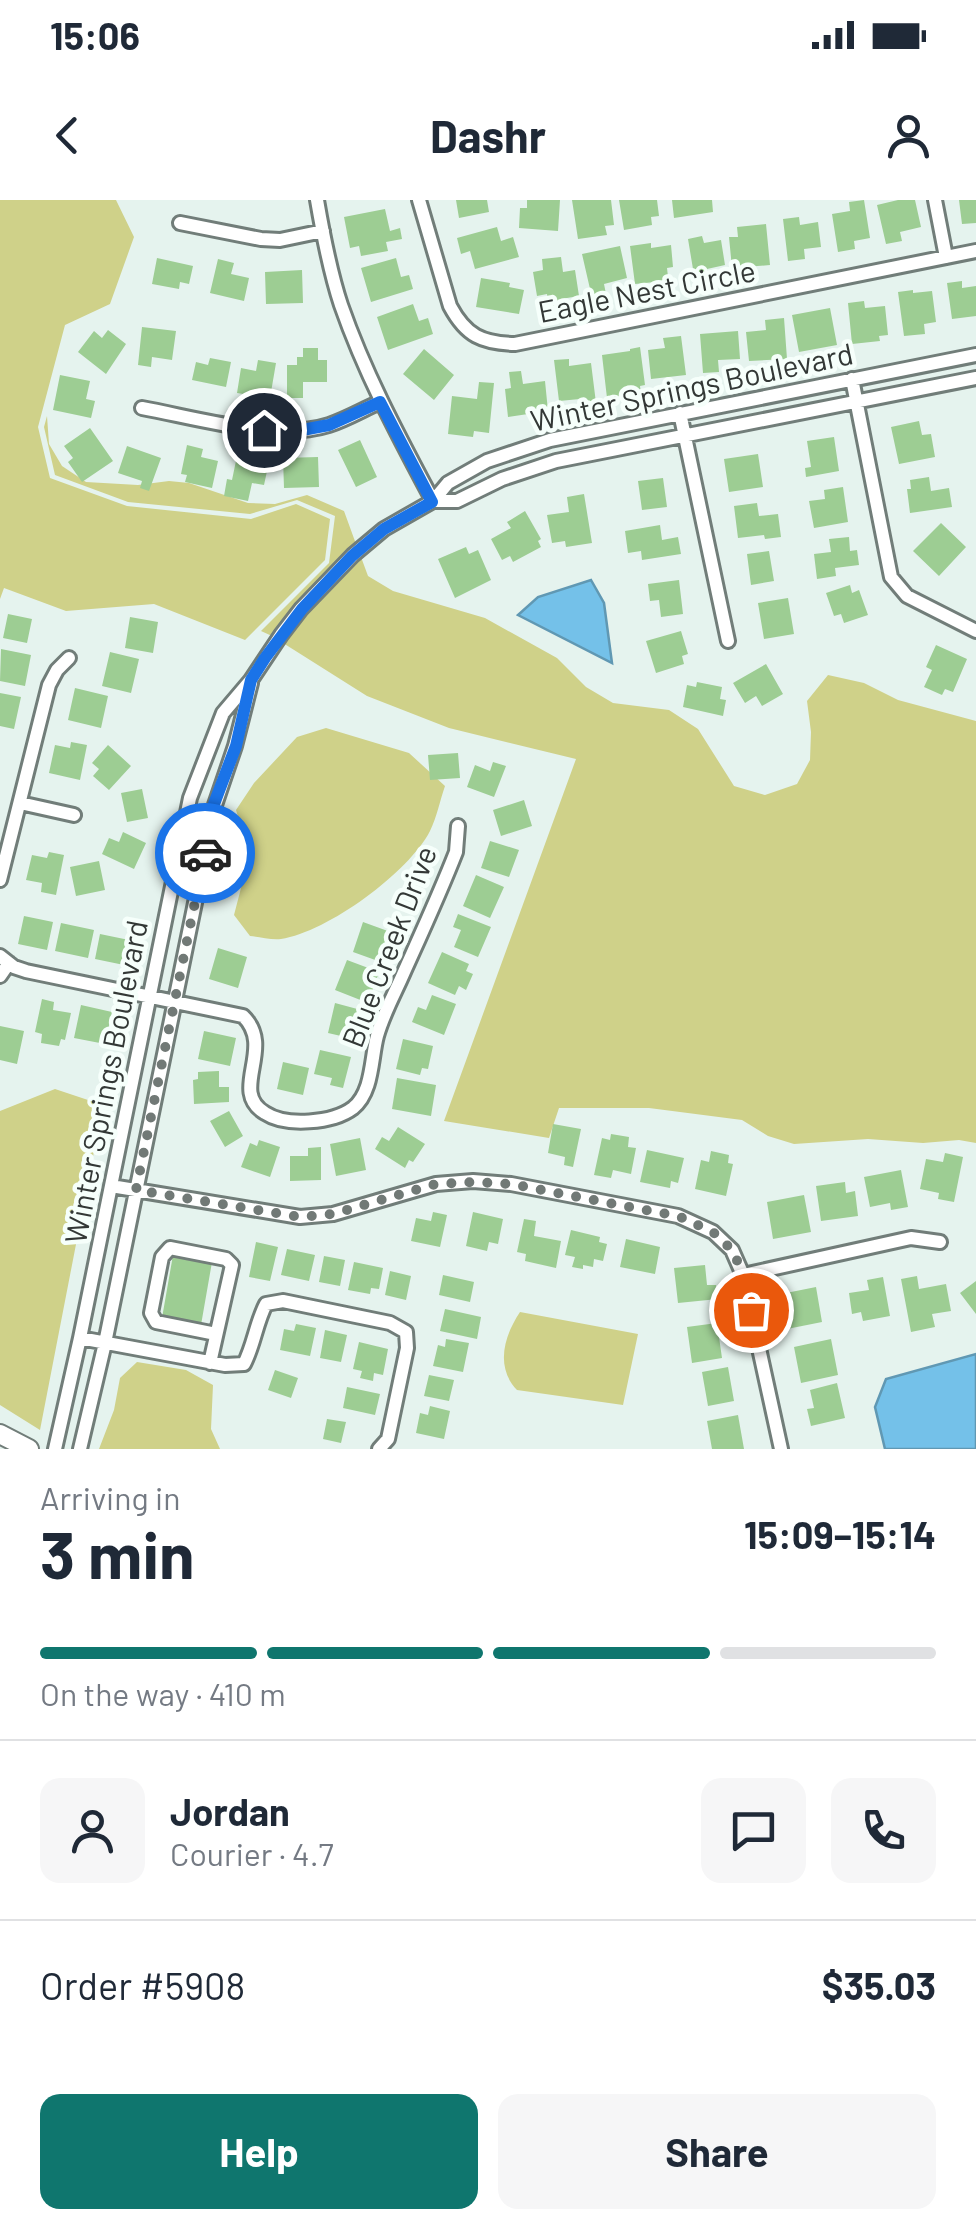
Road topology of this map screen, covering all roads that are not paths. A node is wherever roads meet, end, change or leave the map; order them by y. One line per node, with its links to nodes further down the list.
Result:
1 (316, 200): 5 (street)
2 (419, 200): 7 (street, Eagle Nest Circle)
3 (935, 200): 7 (street)
4 (180, 223): 5 (street)
5 (322, 231): 11 (street)
6 (976, 251): 7 (street, Eagle Nest Circle)
7 (946, 257)
8 (976, 355): 10 (street, Winter Springs Boulevard)
9 (976, 378): 12 (street, Winter Springs Boulevard)
10 (852, 379): 12 (street); 14 (street, Winter Springs Boulevard)
11 (380, 402): 13 (street); 16 (street)
12 (858, 402): 15 (street, Winter Springs Boulevard); 17 (street)
13 (142, 408)
14 (680, 414): 15 (street); 16 (street, Winter Springs Boulevard)
15 (684, 434): 16 (street, Winter Springs Boulevard); 18 (street)
16 (432, 502): 20 (street, Winter Springs Boulevard)
17 (976, 631)
18 (728, 641)
19 (69, 658): 21 (street)
20 (251, 680): 22 (street, Winter Springs Boulevard); 24 (street, Winter Springs Boulevard)
21 (20, 803): 23 (street); 26 (street)
22 (187, 814): 24 (street); 29 (street, Winter Springs Boulevard)
23 (74, 815)
24 (212, 818): 30 (street, Winter Springs Boulevard)
25 (458, 826): 30 (street, Blue Creek Drive)
26 (0, 880)
27 (4, 959): 28 (street); 29 (street, Blue Creek Drive)
28 (0, 976)
29 (150, 996): 30 (street, Blue Creek Drive); 31 (street, Winter Springs Boulevard)
30 (174, 1002): 32 (street, Winter Springs Boulevard)
31 (111, 1186): 32 (street); 36 (street, Winter Springs Boulevard)
32 (136, 1190): 34 (street); 37 (street, Winter Springs Boulevard)
33 (940, 1242): 34 (street)
34 (744, 1275): 44 (street)
35 (216, 1334): 35 (street); 38 (street)
36 (80, 1338): 37 (street); 41 (street, Winter Springs Boulevard)
37 (105, 1343): 38 (street); 42 (street, Winter Springs Boulevard)
38 (210, 1363): 43 (street)
39 (0, 1434): 40 (highway)
40 (29, 1449)
41 (55, 1449)
42 (80, 1449)
43 (379, 1449)
44 (781, 1449)

